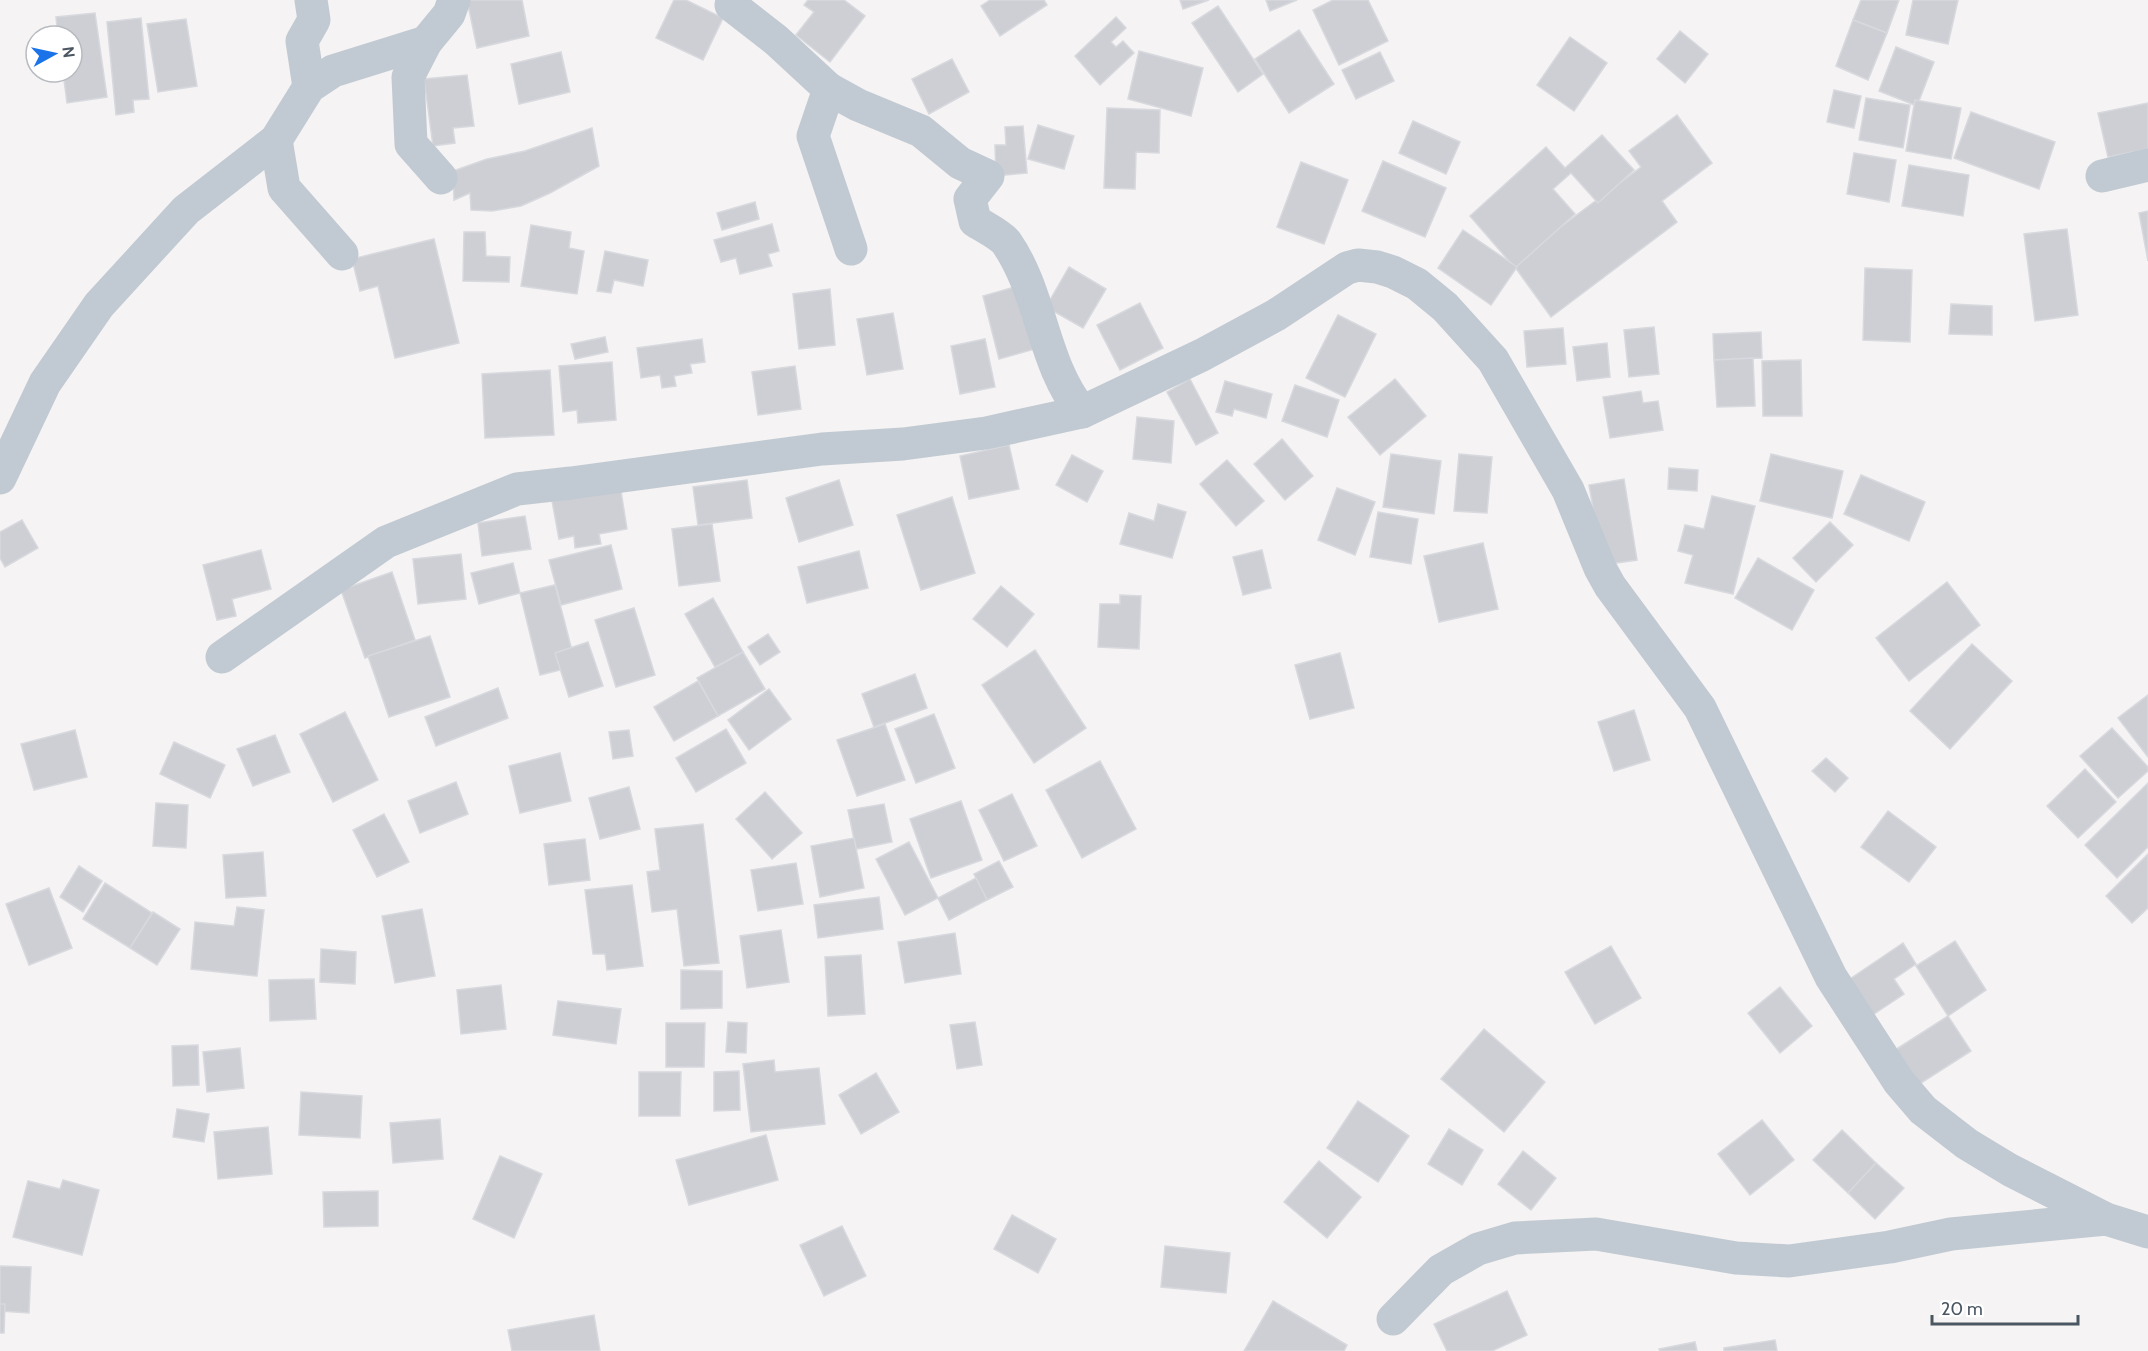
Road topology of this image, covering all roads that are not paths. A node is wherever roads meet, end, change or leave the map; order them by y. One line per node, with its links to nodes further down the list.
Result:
1 (311, 0): 5 (street)
2 (454, 0): 4 (street)
3 (731, 5): 6 (street)
4 (426, 42): 5 (street); 10 (street)
5 (309, 87): 7 (street)
6 (830, 89): 11 (street); 13 (street)
7 (276, 140): 12 (street); 14 (street)
8 (2148, 165): 9 (street)
9 (2102, 176)
10 (441, 178)
11 (851, 249)
12 (342, 254)
13 (1082, 412): 15 (street); 16 (street)
14 (0, 478)
15 (222, 657)
16 (2106, 1219): 17 (street); 18 (street)
17 (2148, 1232)
18 (1393, 1319)

